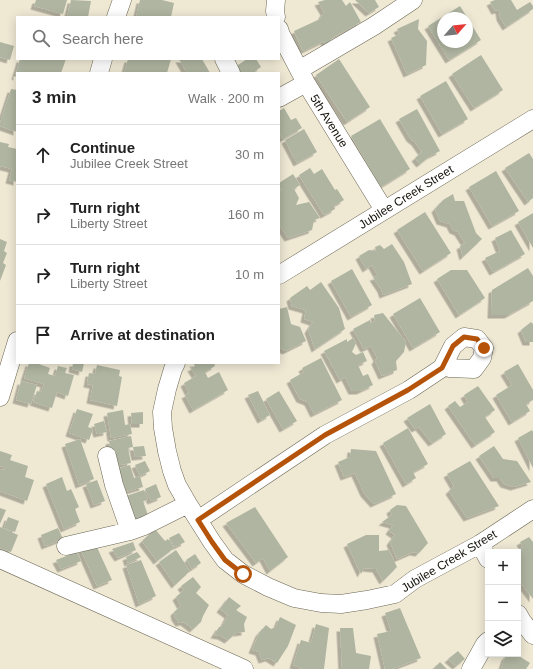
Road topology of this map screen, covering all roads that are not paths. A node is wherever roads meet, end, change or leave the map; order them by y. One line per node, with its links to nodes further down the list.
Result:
1 (122, 0): 4 (street)
2 (276, 0): 5 (street)
3 (413, 0): 11 (street)
4 (116, 16)
5 (276, 16)
6 (280, 32): 11 (street, 5th Avenue)
7 (104, 60): 9 (street)
8 (224, 60): 10 (street)
9 (99, 72)
10 (230, 72)
11 (302, 77): 12 (street); 14 (street, 5th Avenue)
12 (280, 97)
13 (533, 119): 14 (street, Jubilee Creek Street)
14 (384, 210): 15 (street, Jubilee Creek Street)
15 (280, 274)
16 (16, 344): 19 (street)
17 (176, 364): 21 (street, Jubilee Creek Street)
18 (449, 368): 23 (street)
19 (0, 397)
20 (107, 456): 24 (street)
21 (188, 504): 23 (street, Jubilee Creek Street); 24 (street)
22 (533, 509): 26 (street, Jubilee Creek Street)
23 (198, 520): 26 (street, Jubilee Creek Street)
24 (130, 531): 25 (street)
25 (66, 546)
26 (484, 551)
27 (0, 559): 31 (street)
28 (521, 621): 29 (street)
29 (533, 636)
30 (485, 644): 32 (street)
31 (244, 669)
32 (471, 669)

